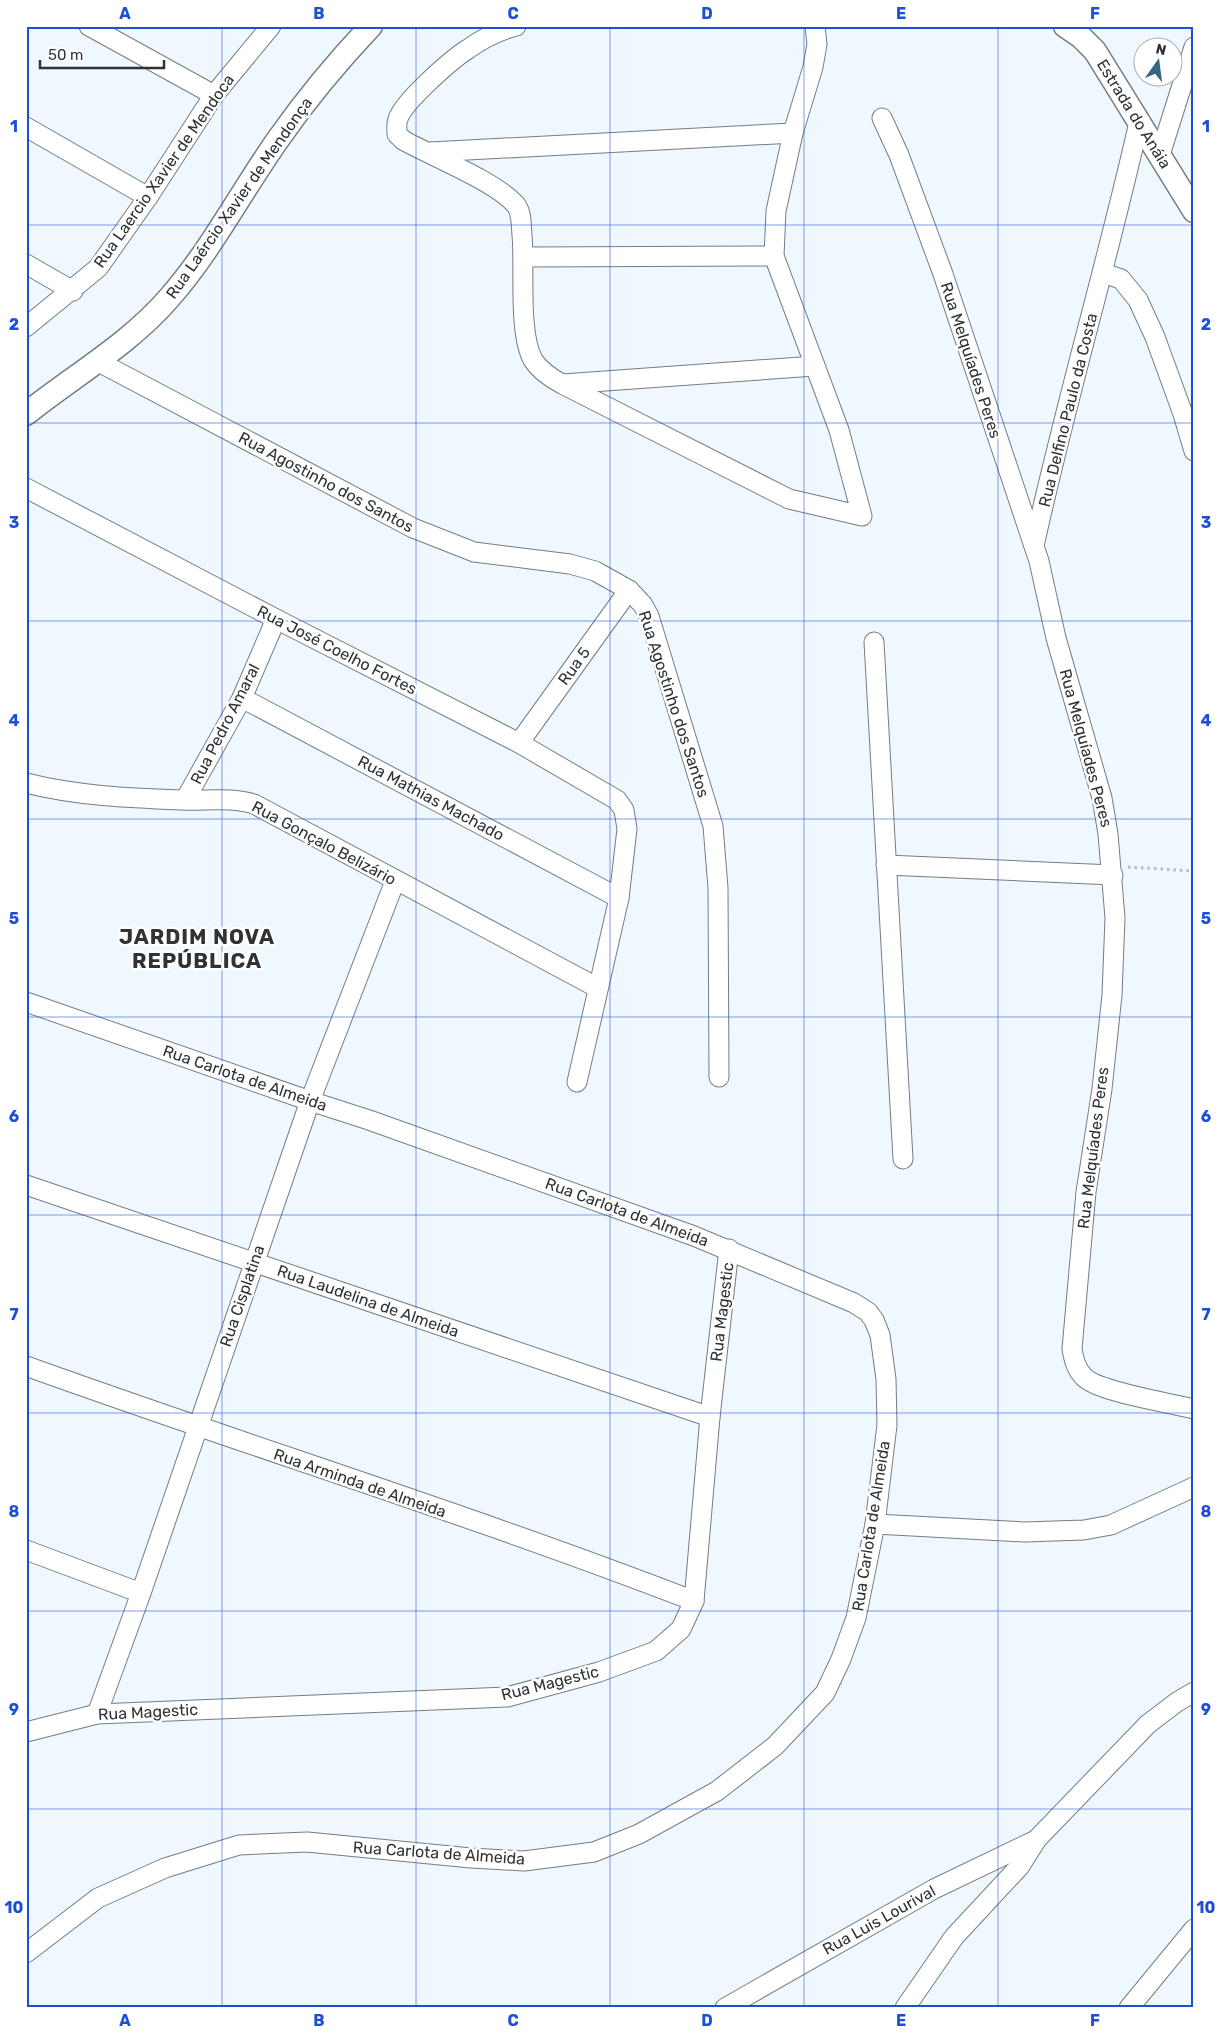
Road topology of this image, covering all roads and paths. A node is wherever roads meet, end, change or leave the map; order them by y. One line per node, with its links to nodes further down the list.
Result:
1 (89, 26): 8 (street)
2 (272, 26): 8 (street, Rua Laercio Xavier de Mendoca)
3 (370, 26): 23 (street, Rua Laércio Xavier de Mendonça)
4 (516, 26): 13 (street)
5 (815, 26): 12 (street)
6 (1064, 26): 10 (street, Estrada do Anáia)
7 (1194, 47): 14 (street)
8 (214, 95): 15 (street, Rua Laercio Xavier de Mendoca)
9 (882, 118): 29 (street, Rua Melquíades Peres)
10 (1139, 122): 14 (street, Estrada do Anáia); 20 (street, Rua Delfino Paulo da Costa)
11 (26, 127): 15 (street)
12 (793, 134): 13 (street); 17 (street)
13 (429, 152): 18 (street)
14 (1160, 155): 16 (street, Estrada do Anáia)
15 (148, 197): 21 (street, Rua Laercio Xavier de Mendoca)
16 (1194, 211)
17 (774, 256): 18 (street); 24 (street)
18 (524, 257): 25 (street)
19 (26, 264): 21 (street)
20 (1104, 273): 27 (street); 29 (street, Rua Delfino Paulo da Costa)
21 (73, 291): 22 (street, Rua Laercio Xavier de Mendoca)
22 (26, 327)
23 (97, 361): 26 (street, Rua Laércio Xavier de Mendonça); 30 (street, Rua Agostinho dos Santos)
24 (815, 366): 25 (street); 25 (street)
25 (562, 384)
26 (29, 408)
27 (1194, 451)
28 (26, 488): 31 (street, Rua José Coelho Fortes)
29 (1034, 547): 38 (street, Rua Melquíades Peres)
30 (629, 590): 34 (street, Rua 5); 44 (street, Rua Agostinho dos Santos)
31 (276, 619): 33 (street, Rua Pedro Amaral); 34 (street, Rua José Coelho Fortes)
32 (874, 642): 37 (street)
33 (242, 698): 36 (street, Rua Pedro Amaral); 41 (street, Rua Mathias Machado)
34 (519, 743): 41 (street, Rua José Coelho Fortes)
35 (26, 783): 36 (street, Rua Gonçalo Belizário)
36 (185, 800): 40 (street, Rua Gonçalo Belizário)
37 (886, 865): 38 (street); 47 (street)
38 (1112, 871): 39 (path); 52 (street, Rua Melquíades Peres)
39 (1194, 871)
40 (395, 881): 42 (street, Rua Gonçalo Belizário); 46 (street, Rua Cisplatina)
41 (619, 898): 42 (street)
42 (598, 988): 45 (street)
43 (26, 1002): 46 (street, Rua Carlota de Almeida)
44 (720, 1076)
45 (577, 1082)
46 (310, 1102): 49 (street, Rua Carlota de Almeida); 50 (street, Rua Cisplatina)
47 (903, 1159)
48 (26, 1185): 50 (street, Rua Laudelina de Almeida)
49 (729, 1249): 53 (street, Rua Magestic); 56 (street, Rua Carlota de Almeida)
50 (254, 1262): 53 (street, Rua Laudelina de Almeida); 54 (street, Rua Cisplatina)
51 (26, 1366): 54 (street, Rua Arminda de Almeida)
52 (1194, 1409)
53 (710, 1417): 59 (street, Rua Magestic)
54 (198, 1428): 58 (street, Rua Cisplatina); 59 (street, Rua Arminda de Almeida)
55 (1194, 1487): 56 (street)
56 (875, 1524): 65 (street, Rua Carlota de Almeida)
57 (26, 1550): 58 (street)
58 (141, 1593): 61 (street, Rua Cisplatina)
59 (694, 1601): 61 (street, Rua Magestic)
60 (1194, 1692): 63 (street, Rua Luis Lourival)
61 (97, 1714): 62 (street, Rua Magestic)
62 (26, 1732)
63 (1037, 1839): 66 (street, Rua Luis Lourival); 67 (street, Rua Luis Lourival)
64 (1194, 1930): 68 (street)
65 (26, 1953)
66 (734, 2005)
67 (905, 2008)
68 (1129, 2008)

